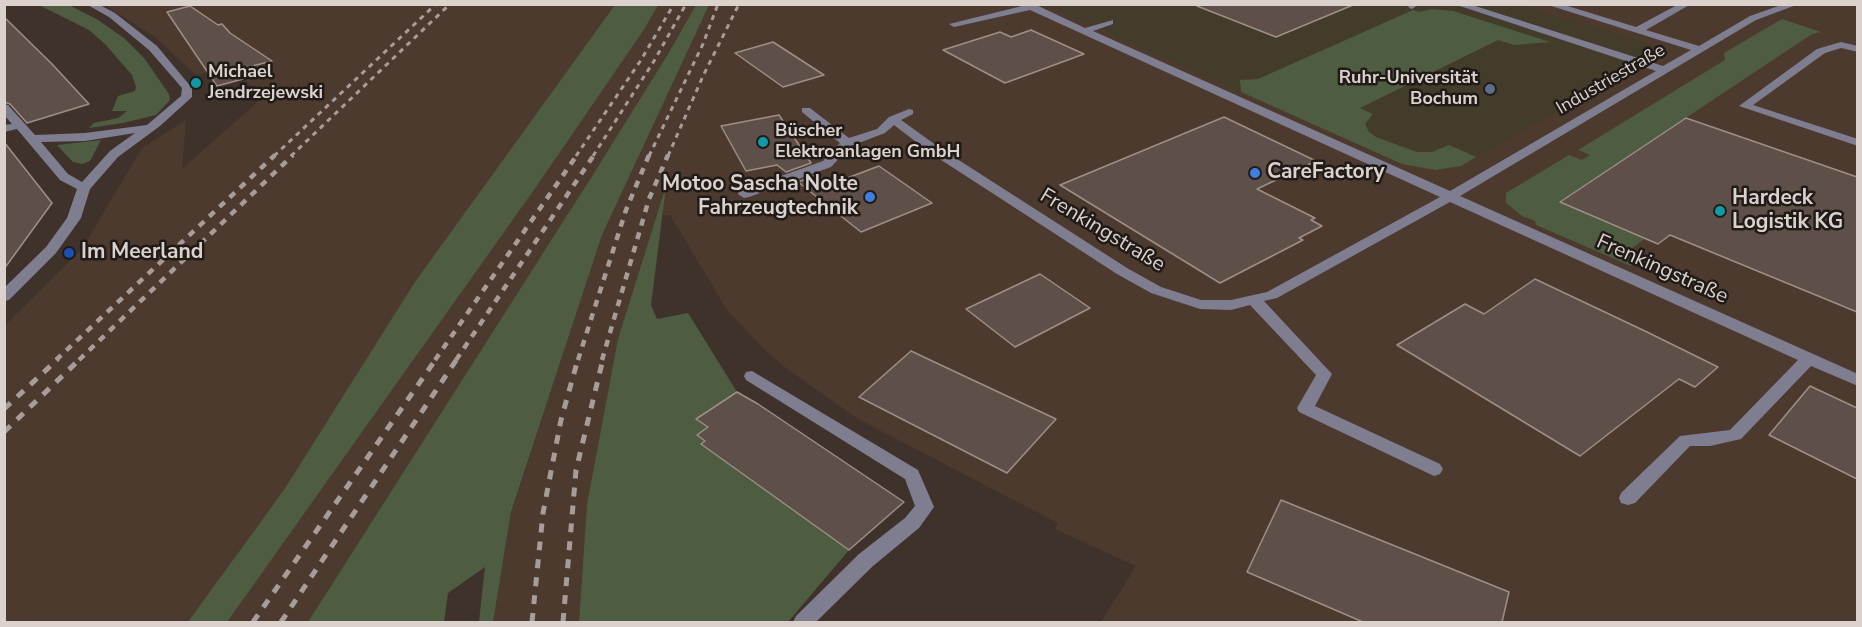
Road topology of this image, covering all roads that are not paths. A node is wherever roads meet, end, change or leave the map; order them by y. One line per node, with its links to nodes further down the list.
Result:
1 (90, 4): 19 (street)
2 (1458, 4): 13 (street)
3 (1549, 4): 10 (street)
4 (1687, 4): 10 (street)
5 (1795, 4): 12 (street, Industriestraße)
6 (1028, 6): 8 (street); 9 (street, Frenkingstraße)
7 (1110, 22): 9 (street)
8 (954, 24)
9 (1085, 31): 26 (street, Frenkingstraße)
10 (1636, 31): 12 (street)
11 (1857, 49): 23 (street)
12 (1699, 50): 13 (street, Industriestraße)
13 (1664, 70): 26 (street, Industriestraße)
14 (4, 107): 18 (street)
15 (806, 110): 22 (street)
16 (909, 112): 17 (street)
17 (893, 119): 22 (street); 28 (street, Frenkingstraße)
18 (20, 125): 20 (street); 21 (street)
19 (150, 128): 21 (street); 24 (street)
20 (4, 129)
21 (33, 139): 24 (street)
22 (847, 143): 25 (street)
23 (1857, 143)
24 (84, 188): 27 (street)
25 (744, 194)
26 (1449, 197): 28 (street, Frenkingstraße); 29 (street, Frenkingstraße)
27 (4, 297)
28 (1256, 301): 32 (street)
29 (1808, 359): 31 (street, Frenkingstraße); 33 (street)
30 (752, 376): 34 (street)
31 (1857, 381)
32 (1434, 469)
33 (1628, 498)
34 (802, 622)

